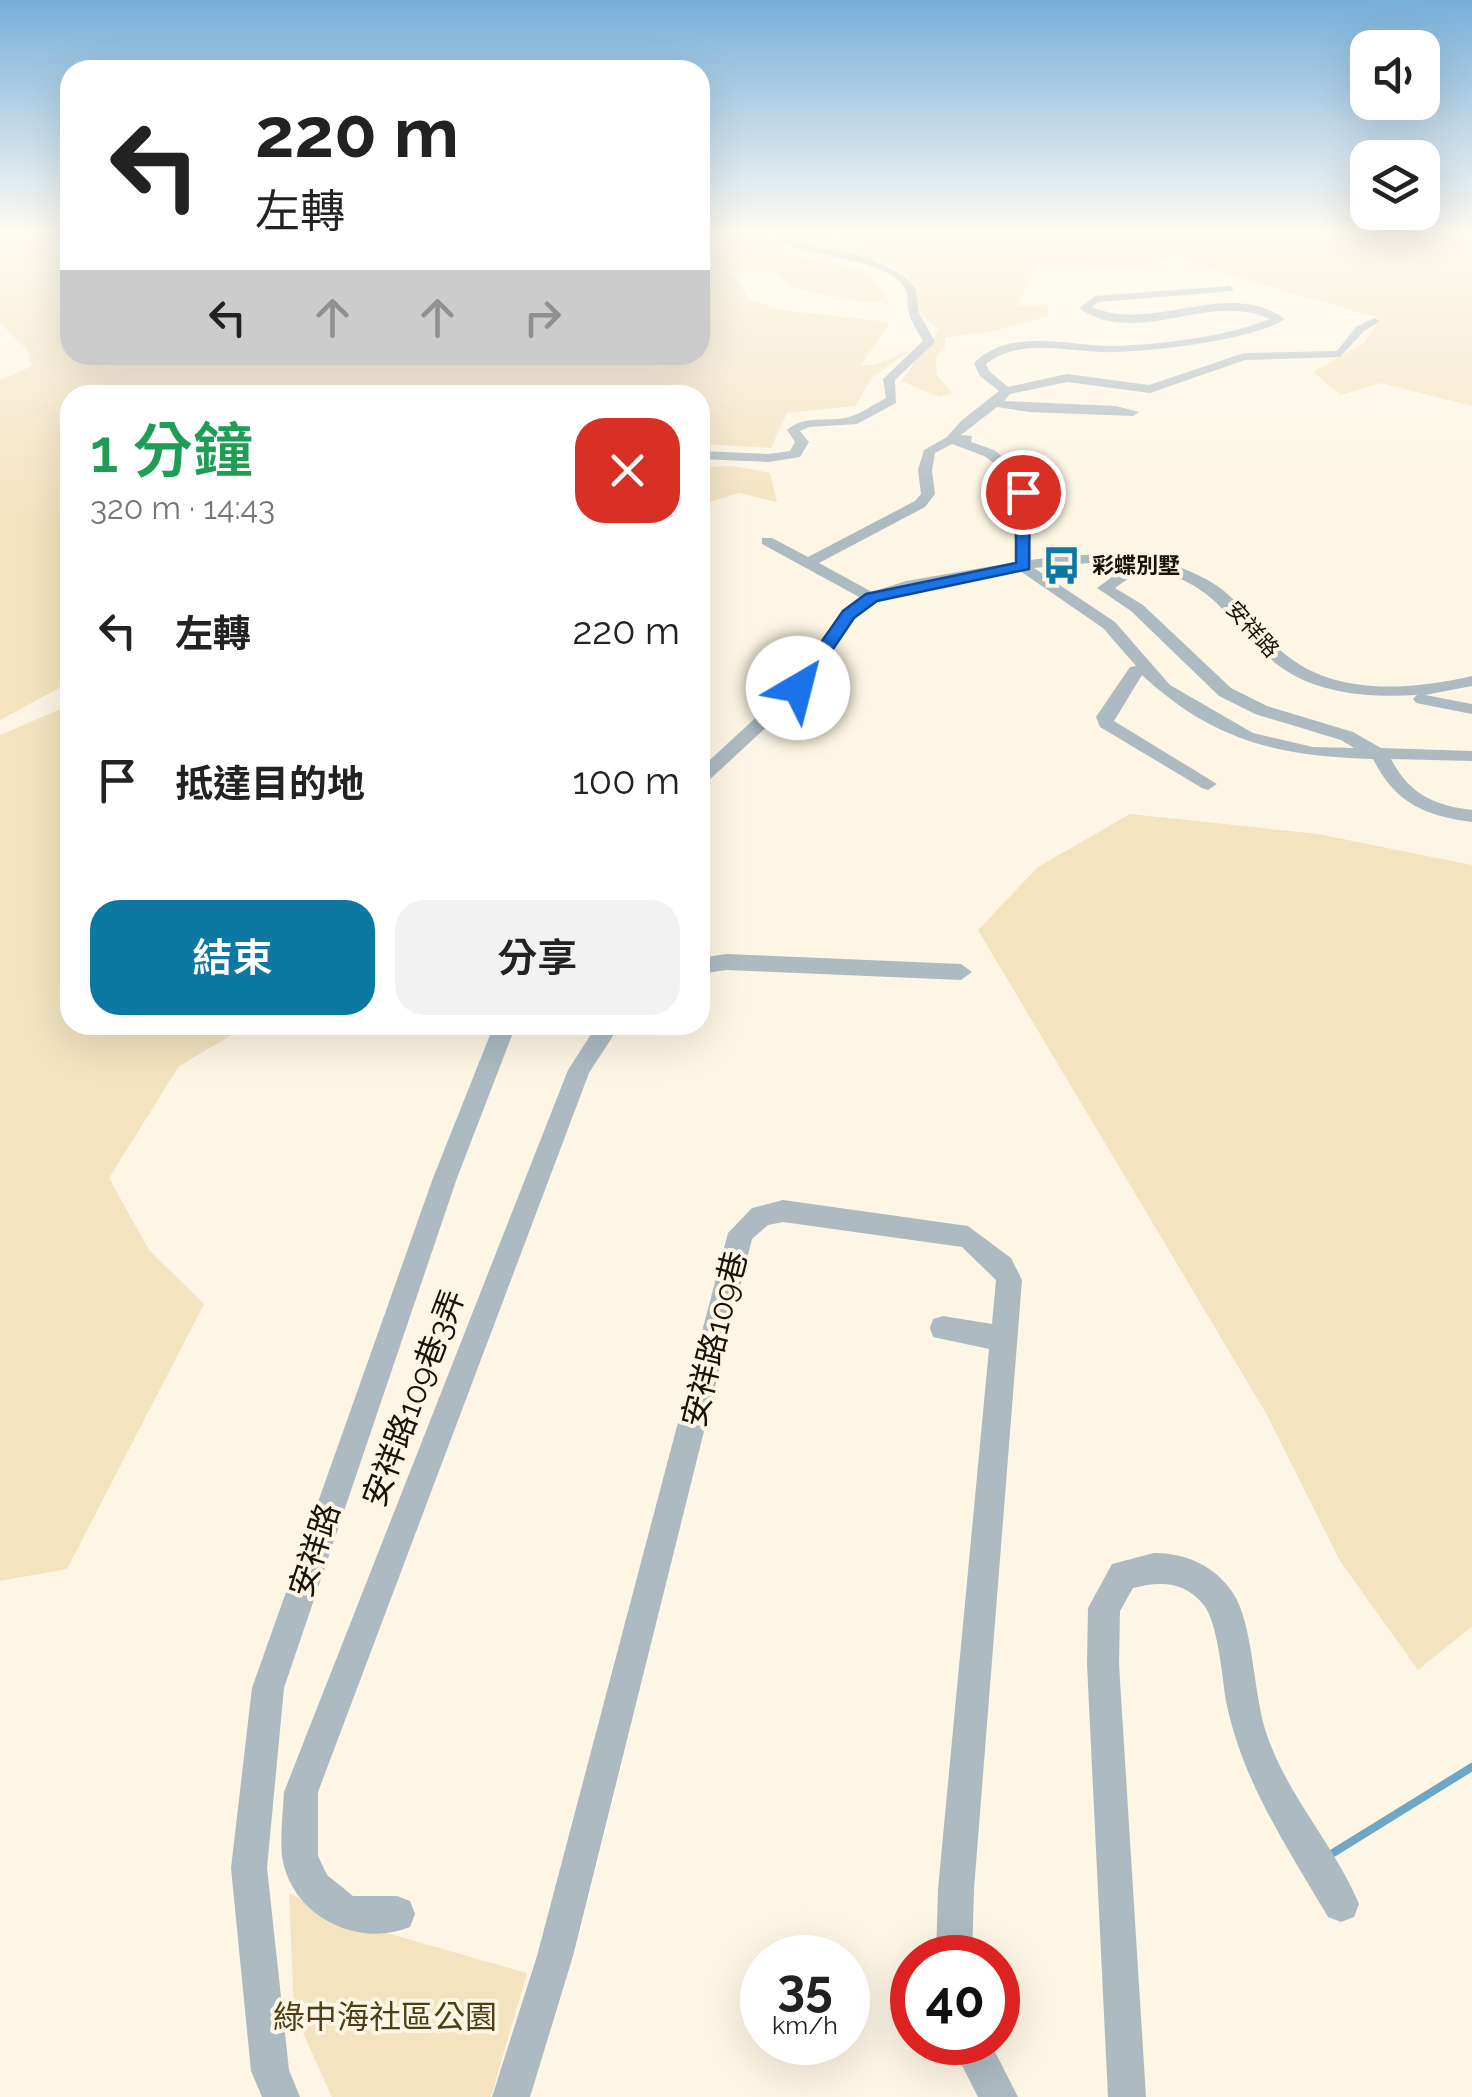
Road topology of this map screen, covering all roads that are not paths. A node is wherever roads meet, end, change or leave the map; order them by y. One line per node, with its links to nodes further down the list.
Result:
1 (922, 329): 9 (street)
2 (1230, 329): 4 (street)
3 (1360, 329): 4 (street)
4 (1006, 390): 5 (street)
5 (997, 403): 6 (street); 7 (street)
6 (1133, 412)
7 (952, 439): 8 (street); 11 (street); 12 (street)
8 (976, 439)
9 (710, 455)
10 (767, 541): 11 (street)
11 (808, 563): 13 (street)
12 (1024, 566): 13 (street, 安祥路); 14 (street); 16 (street, 安祥路)
13 (872, 598): 21 (street)
14 (1146, 669): 19 (street); 22 (street)
15 (1472, 681): 16 (street, 安祥路)
16 (1453, 686): 17 (street)
17 (1472, 696)
18 (1472, 709): 19 (street)
19 (1380, 756): 20 (street); 23 (street)
20 (1472, 756)
21 (710, 770)
22 (1208, 784)
23 (1472, 816)
24 (710, 964): 25 (street)
25 (961, 972)
26 (501, 1035): 34 (street, 安祥路)
27 (602, 1035): 31 (street, 安祥路109巷3弄)
28 (943, 1328): 29 (street)
29 (1004, 1340): 32 (street, 安祥路109巷); 35 (street, 安祥路109巷)
30 (1342, 1904): 37 (street)
31 (397, 1914)
32 (955, 1935)
33 (982, 2065): 36 (street)
34 (281, 2097)
35 (511, 2097)
36 (999, 2097)
37 (1126, 2097)

